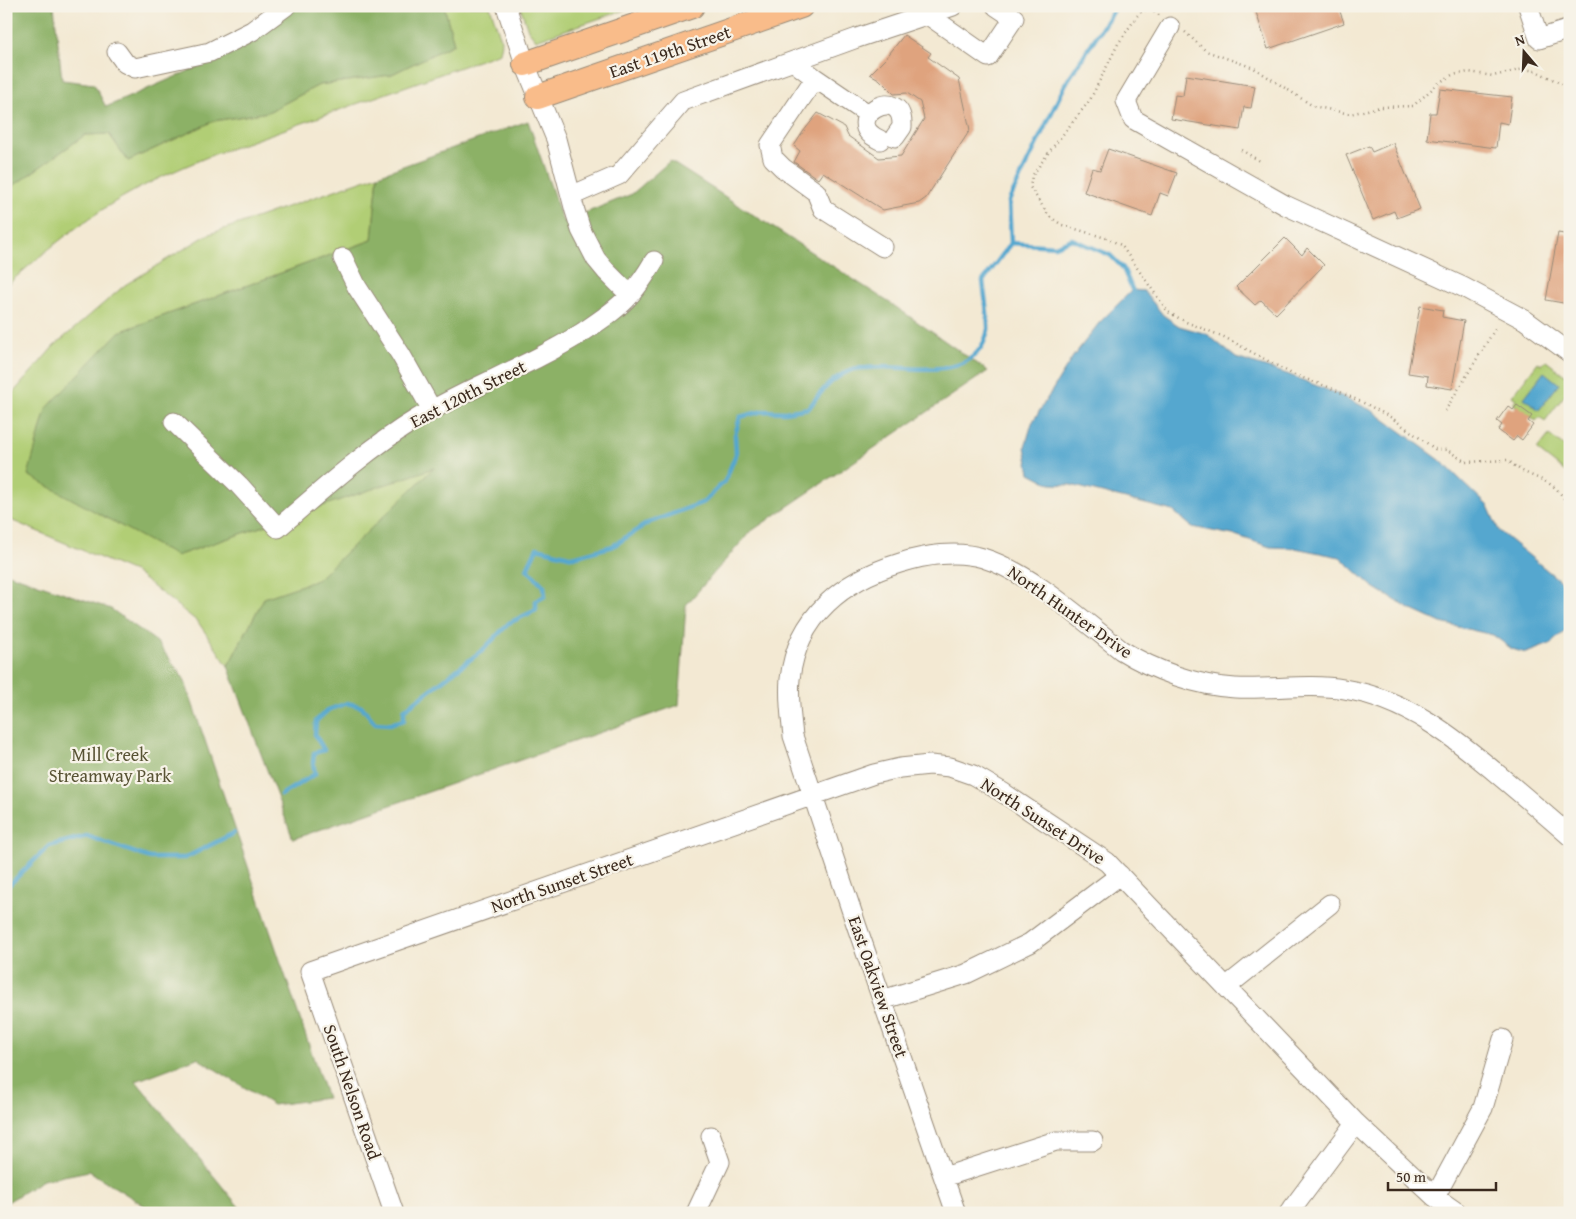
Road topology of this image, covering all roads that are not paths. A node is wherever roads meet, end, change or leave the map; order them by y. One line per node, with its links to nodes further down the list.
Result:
1 (286, 6): 11 (street)
2 (506, 6): 13 (street)
3 (692, 6): 13 (main road, East 119th Street)
4 (802, 6): 15 (main road, East 119th Street)
5 (954, 6): 8 (street)
6 (996, 6): 8 (street)
7 (1528, 6): 10 (street)
8 (928, 15): 12 (street)
9 (1170, 27): 22 (street)
10 (1570, 29)
11 (117, 52)
12 (794, 62): 14 (street); 17 (street)
13 (525, 64): 15 (street)
14 (815, 78): 16 (street); 18 (street)
15 (538, 97): 17 (street)
16 (868, 114): 16 (street)
17 (571, 196): 21 (street)
18 (883, 247)
19 (343, 258): 23 (street)
20 (654, 261): 21 (street, East 120th Street)
21 (630, 295): 23 (street, East 120th Street)
22 (1570, 352)
23 (432, 410): 24 (street, East 120th Street)
24 (174, 422)
25 (813, 795): 26 (street, North Hunter Drive); 27 (street, North Sunset Drive); 29 (street, North Sunset Street); 31 (street, East Oakview Street)
26 (1570, 836)
27 (1120, 875): 30 (street, North Sunset Drive); 31 (street)
28 (1330, 904): 30 (street)
29 (310, 970): 38 (street, South Nelson Road)
30 (1226, 987): 33 (street, North Sunset Drive)
31 (882, 1000): 36 (street, East Oakview Street)
32 (1503, 1039): 37 (street)
33 (1356, 1123): 37 (street, North Sunset Drive); 41 (street)
34 (711, 1136): 39 (street)
35 (1093, 1141): 36 (street)
36 (944, 1177): 40 (street, East Oakview Street)
37 (1435, 1197): 42 (street, North Sunset Drive)
38 (394, 1213)
39 (696, 1213)
40 (956, 1213)
41 (1289, 1213)
42 (1458, 1213)

